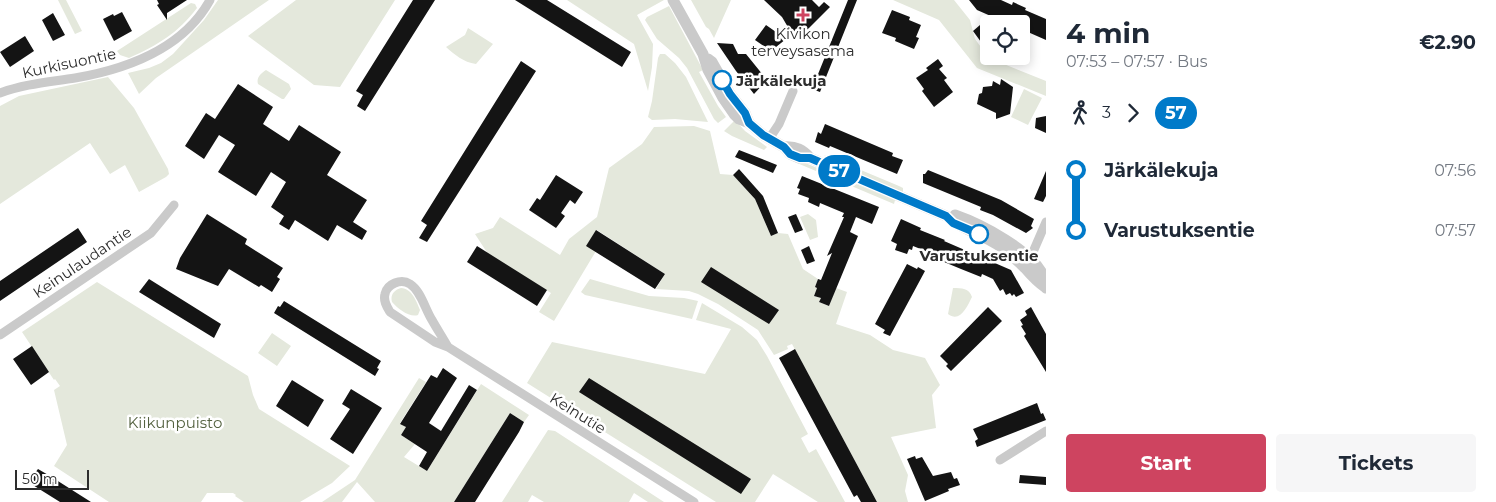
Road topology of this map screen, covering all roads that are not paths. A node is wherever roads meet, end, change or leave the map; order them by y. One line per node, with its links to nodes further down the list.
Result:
1 (210, 0): 4 (street, Kurkisuontie)
2 (673, 0): 5 (street)
3 (793, 91): 5 (street)
4 (0, 93)
5 (769, 139): 8 (street)
6 (174, 206): 10 (street, Keinulaudantie)
7 (1046, 222): 8 (street)
8 (1027, 263): 9 (street)
9 (1046, 287)
10 (0, 334)
11 (448, 347): 11 (street, Keinutie); 14 (street, Keinutie)
12 (1046, 431): 13 (street)
13 (1000, 460)
14 (694, 502)

